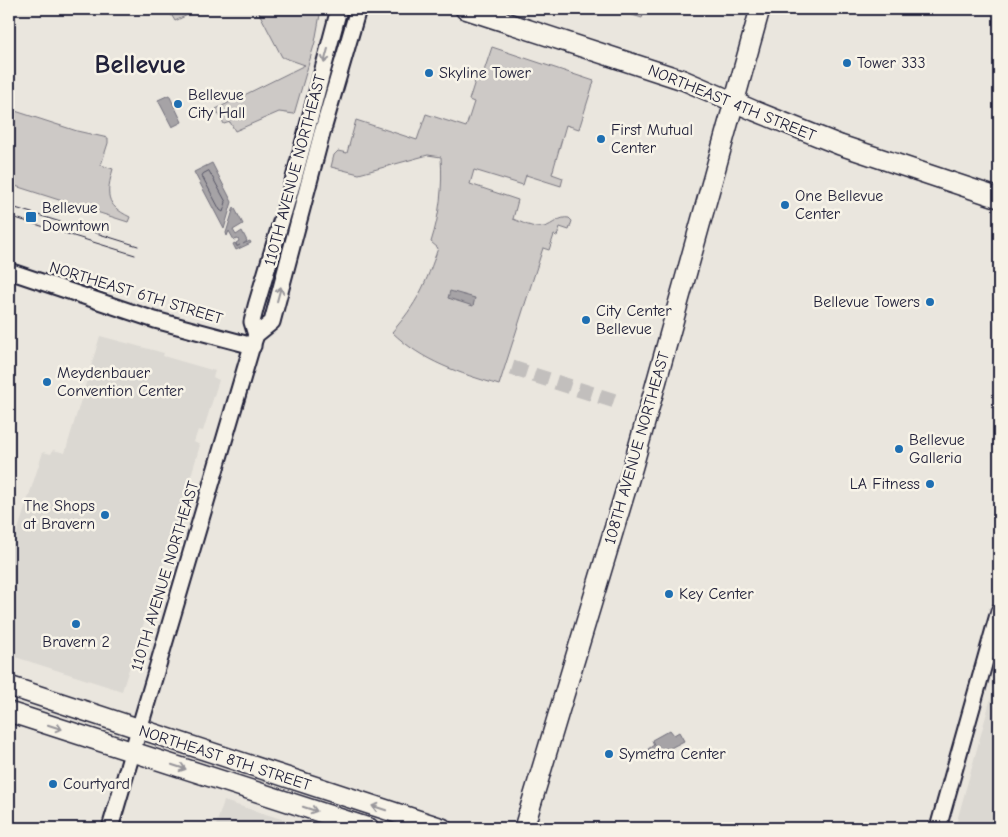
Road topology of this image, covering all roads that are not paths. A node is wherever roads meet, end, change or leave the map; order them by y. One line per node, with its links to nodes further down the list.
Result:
1 (339, 9): 6 (street, 110TH AVENUE NORTHEAST, one-way to 6)
2 (358, 9): 7 (street, 110TH AVENUE NORTHEAST)
3 (465, 9): 5 (main road, NORTHEAST 4TH STREET)
4 (760, 9): 5 (main road, 108TH AVENUE NORTHEAST)
5 (733, 102): 8 (main road, NORTHEAST 4TH STREET); 19 (main road, 108TH AVENUE NORTHEAST)
6 (306, 128): 7 (street); 10 (street, 110TH AVENUE NORTHEAST)
7 (313, 167): 10 (street, 110TH AVENUE NORTHEAST, one-way to 7)
8 (999, 198)
9 (9, 271): 10 (street, NORTHEAST 6TH STREET)
10 (254, 342): 14 (street, 110TH AVENUE NORTHEAST)
11 (999, 611): 20 (street)
12 (9, 686): 14 (main road, NORTHEAST 8TH STREET)
13 (9, 712): 15 (main road, NORTHEAST 8TH STREET, one-way to 15)
14 (140, 730): 15 (street, 110TH AVENUE NORTHEAST); 18 (main road, NORTHEAST 8TH STREET, one-way to 14)
15 (133, 752): 16 (street, 110TH AVENUE NORTHEAST); 17 (main road, NORTHEAST 8TH STREET, one-way to 17)
16 (110, 828)
17 (369, 828)
18 (442, 828)
19 (524, 828)
20 (938, 828)

